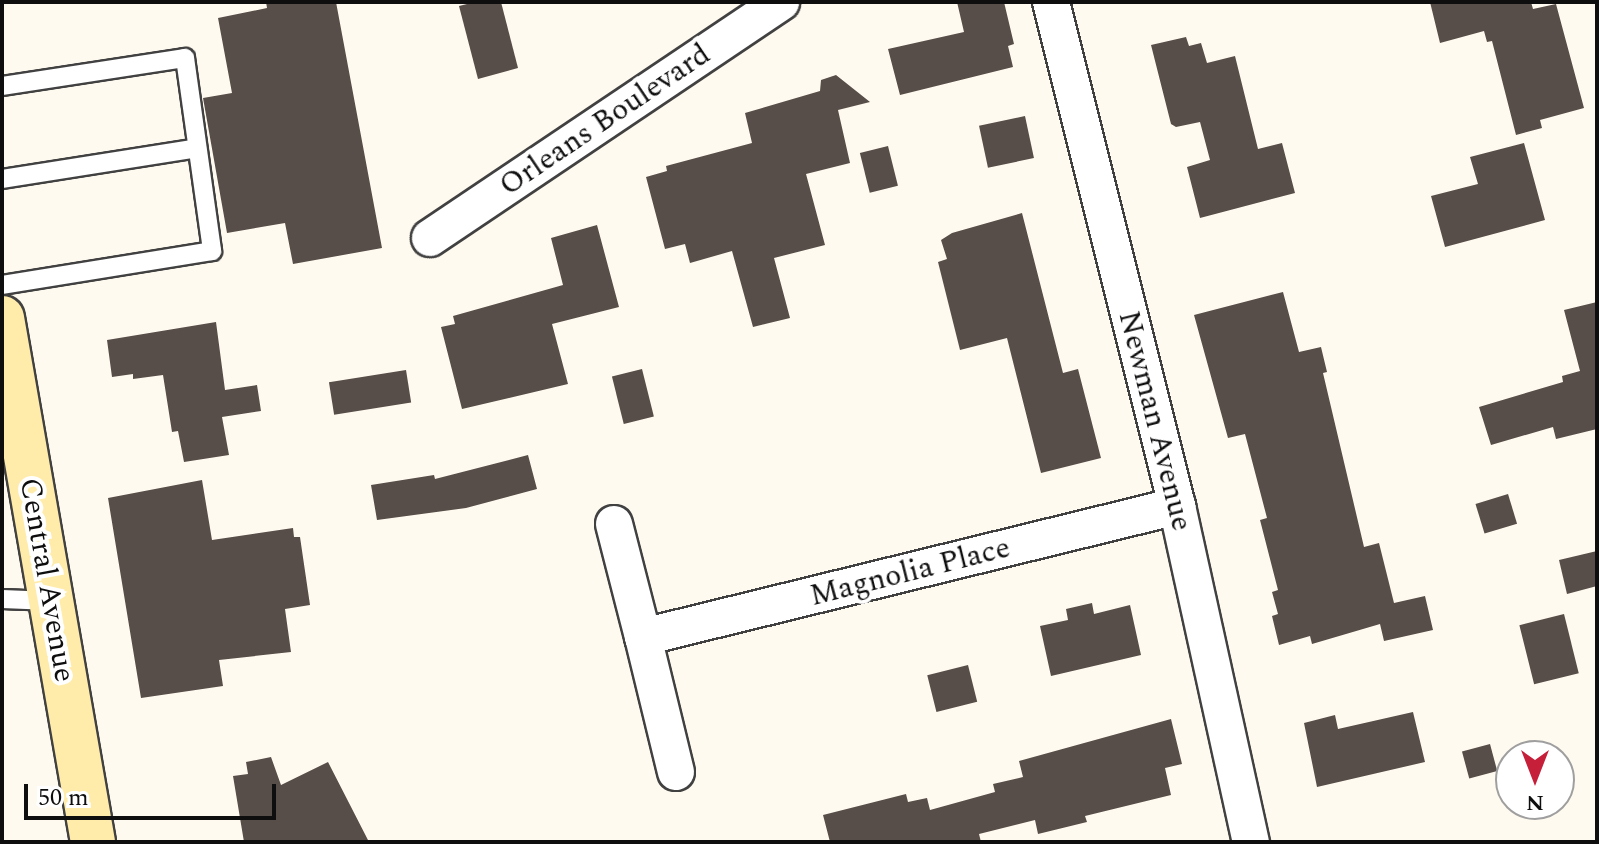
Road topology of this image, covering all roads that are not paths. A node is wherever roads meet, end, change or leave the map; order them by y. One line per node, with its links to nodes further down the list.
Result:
1 (781, 2): 6 (street, Orleans Boulevard)
2 (1051, 2): 10 (street, Newman Avenue)
3 (2, 86): 4 (lane)
4 (197, 148): 5 (lane); 7 (lane)
5 (2, 179)
6 (430, 238)
7 (2, 285)
8 (2, 318): 9 (main road, Central Avenue)
9 (12, 431): 13 (main road, Central Avenue)
10 (1177, 506): 14 (street, Magnolia Place); 16 (street, Newman Avenue)
11 (614, 524): 14 (street)
12 (2, 599): 13 (lane)
13 (51, 601): 17 (main road, Central Avenue)
14 (643, 637): 15 (street)
15 (676, 772)
16 (1249, 841)
17 (93, 842)

